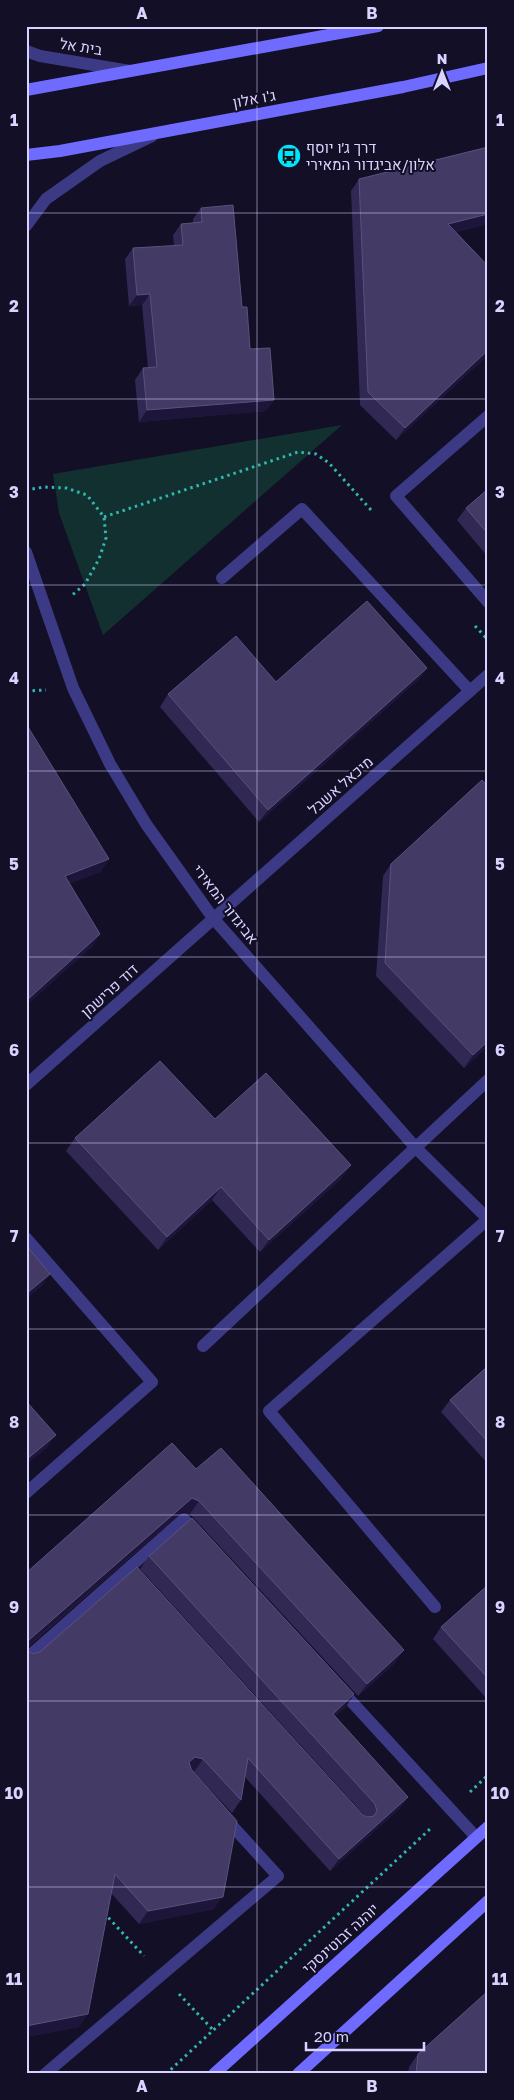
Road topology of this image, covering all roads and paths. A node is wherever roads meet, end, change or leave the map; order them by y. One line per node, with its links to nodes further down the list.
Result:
1 (378, 26): 4 (main road)
2 (26, 50): 4 (street, בית אל)
3 (488, 68): 6 (main road, ג'ו אלון)
4 (132, 71): 5 (main road)
5 (26, 90)
6 (161, 132): 7 (main road, ג'ו אלון); 8 (street)
7 (26, 155)
8 (26, 226)
9 (488, 416): 13 (street)
10 (26, 490): 14 (path)
11 (26, 552): 14 (street, אביגדור המאירי)
12 (222, 578): 16 (street)
13 (488, 602)
14 (47, 615): 17 (street, אביגדור המאירי)
15 (488, 675): 16 (street, מיכאל אשבל)
16 (470, 691): 17 (street, מיכאל אשבל)
17 (213, 918): 19 (street, דוד פרישמן); 20 (street, אביגדור המאירי)
18 (488, 1080): 20 (street)
19 (26, 1085)
20 (416, 1148): 21 (street, אביגדור המאירי); 23 (street)
21 (488, 1219): 26 (street)
22 (26, 1238): 24 (street)
23 (203, 1346)
24 (26, 1493)
25 (204, 1541): 27 (street)
26 (435, 1607)
27 (26, 1659)
28 (331, 1679): 31 (street)
29 (488, 1776): 31 (path)
30 (213, 1805): 36 (street)
31 (450, 1810): 33 (street); 37 (path)
32 (488, 1827): 33 (main road, יוהנה זבוטינסקי)
33 (476, 1837): 38 (main road, יוהנה זבוטינסקי)
34 (488, 1901): 42 (main road)
35 (100, 1910): 36 (path)
36 (161, 1975): 37 (path); 39 (street)
37 (214, 2031): 38 (path); 40 (path)
38 (235, 2054): 41 (main road, יוהנה זבוטינסקי)
39 (45, 2074)
40 (166, 2074)
41 (214, 2074)
42 (298, 2074)

